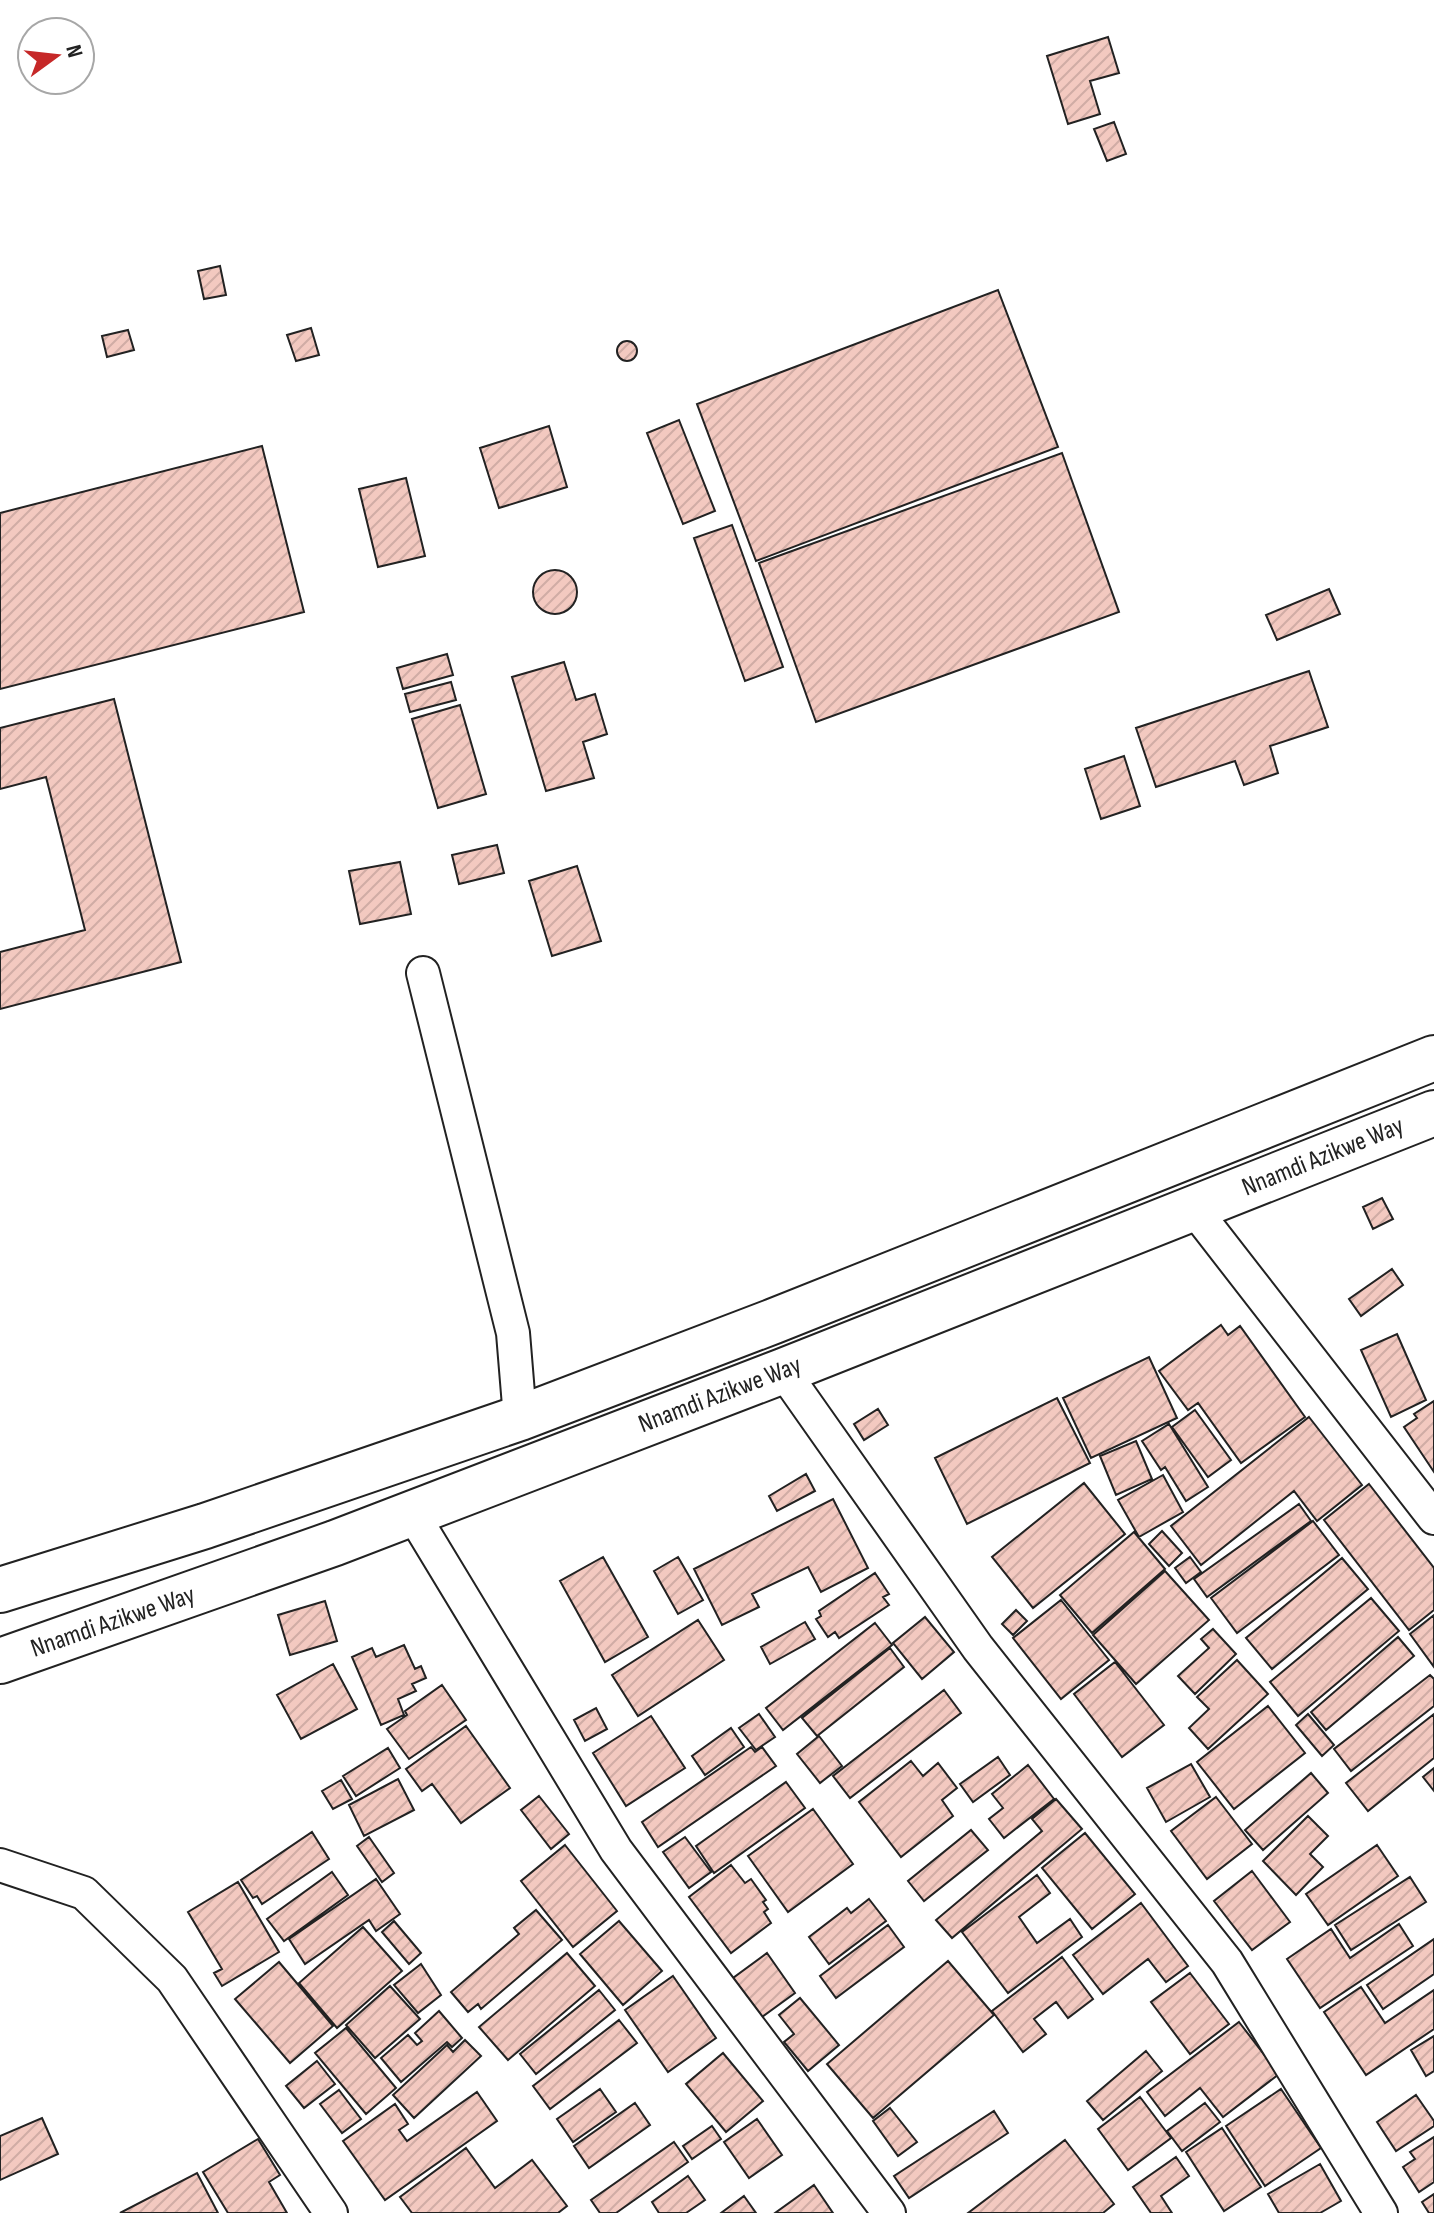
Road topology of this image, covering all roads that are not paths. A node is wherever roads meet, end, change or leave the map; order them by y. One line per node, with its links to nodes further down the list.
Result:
1 (423, 973): 6 (street)
2 (1434, 1058): 6 (highway, Nnamdi Azikwe Way)
3 (1434, 1113): 4 (highway, Nnamdi Azikwe Way)
4 (1194, 1209): 5 (highway, Nnamdi Azikwe Way); 8 (street)
5 (783, 1371): 7 (highway, Nnamdi Azikwe Way); 14 (street)
6 (520, 1418): 9 (highway, Nnamdi Azikwe Way)
7 (412, 1513): 10 (highway, Nnamdi Azikwe Way); 13 (street)
8 (1434, 1518)
9 (0, 1590)
10 (0, 1661)
11 (0, 1865): 12 (street)
12 (331, 2213)
13 (889, 2213)
14 (1381, 2213)

